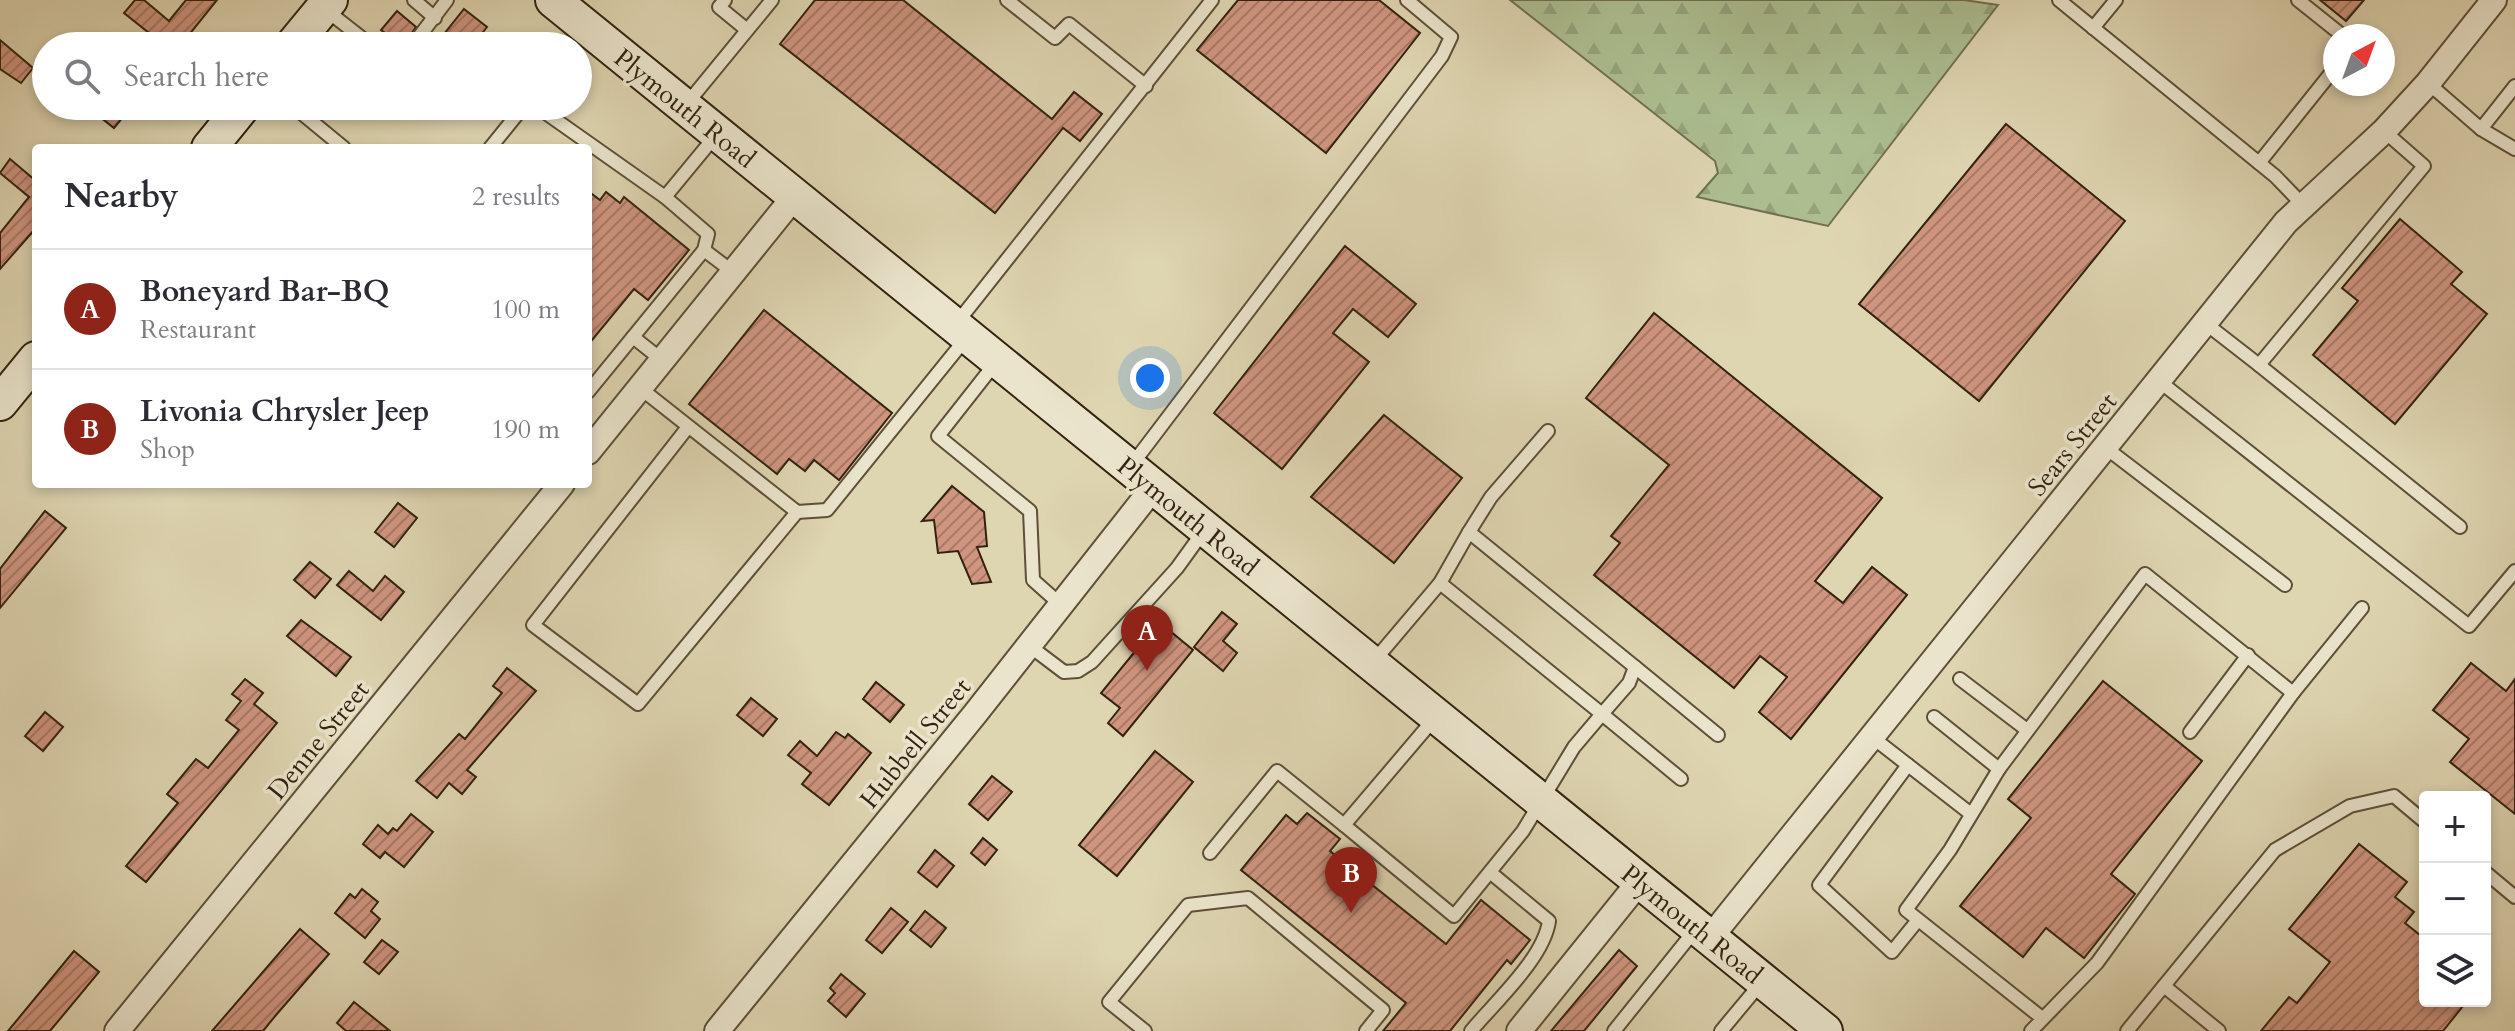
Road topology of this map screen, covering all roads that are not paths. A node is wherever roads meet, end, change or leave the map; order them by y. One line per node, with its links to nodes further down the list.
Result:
1 (414, 0): 14 (lane)
2 (447, 0): 14 (lane)
3 (725, 0): 17 (lane)
4 (772, 0): 17 (lane)
5 (1007, 0): 23 (lane)
6 (1212, 0): 23 (lane)
7 (1407, 0): 60 (lane)
8 (2059, 0): 16 (lane)
9 (2116, 0): 16 (lane)
10 (2298, 0): 15 (lane)
11 (2494, 0): 22 (street, Sears Street)
12 (326, 4): 18 (main road); 19 (lane)
13 (569, 5): 25 (main road, Plymouth Road)
14 (435, 18): 20 (lane)
15 (2328, 24)
16 (2093, 28): 39 (lane)
17 (747, 30): 25 (lane)
18 (303, 32)
19 (357, 32)
20 (424, 32)
21 (2323, 83): 39 (lane)
22 (2428, 83): 30 (lane); 31 (street, Sears Street)
23 (1146, 86): 46 (lane)
24 (2515, 86): 30 (lane)
25 (684, 108): 32 (main road, Plymouth Road)
26 (232, 120): 33 (main road)
27 (310, 120): 34 (lane)
28 (513, 120): 35 (lane)
29 (555, 120): 36 (lane)
30 (2481, 129): 38 (lane)
31 (2384, 131): 42 (street, Sears Street); 51 (lane)
32 (717, 134): 40 (lane); 41 (main road, Plymouth Road)
33 (212, 144)
34 (339, 144)
35 (493, 144)
36 (588, 144)
37 (592, 147): 40 (lane)
38 (2515, 149)
39 (2259, 163): 42 (lane)
40 (665, 197): 43 (lane)
41 (794, 197): 44 (street); 46 (main road, Plymouth Road)
42 (2304, 206): 45 (street, Sears Street)
43 (704, 250): 44 (lane); 47 (lane)
44 (733, 272): 48 (street)
45 (2205, 323): 51 (lane); 52 (street, Sears Street)
46 (960, 332): 49 (main road, Plymouth Road); 62 (lane)
47 (633, 337): 48 (lane); 53 (lane)
48 (662, 360): 54 (street)
49 (997, 361): 60 (main road, Plymouth Road); 69 (lane)
50 (32, 364): 55 (main road)
51 (2259, 365): 63 (lane)
52 (2159, 381): 59 (street, Sears Street); 66 (lane)
53 (592, 387)
54 (640, 388): 56 (lane); 58 (street)
55 (0, 403)
56 (688, 427): 62 (lane); 62 (lane)
57 (1548, 431): 65 (lane)
58 (592, 440)
59 (2106, 448): 68 (lane); 83 (street, Sears Street)
60 (1141, 478): 64 (main road, Plymouth Road); 69 (street, Hubbell Street)
61 (559, 488): 101 (street, Denne Street)
62 (797, 512)
63 (2460, 527)
64 (1205, 530): 71 (lane); 73 (main road, Plymouth Road)
65 (1469, 532): 67 (lane); 74 (lane)
66 (2515, 571)
67 (1440, 583): 73 (lane); 77 (lane)
68 (2285, 585)
69 (1060, 604): 71 (street, Hubbell Street)
70 (2362, 608): 76 (lane)
71 (1027, 644): 102 (street, Hubbell Street)
72 (2248, 655): 76 (lane); 80 (lane); 81 (lane)
73 (1371, 664): 78 (main road, Plymouth Road)
74 (1635, 667): 77 (lane); 82 (lane)
75 (1960, 679): 80 (lane)
76 (2293, 693): 100 (lane)
77 (1602, 714): 86 (lane); 87 (lane)
78 (1436, 717): 87 (main road, Plymouth Road); 90 (lane)
79 (1934, 717): 85 (lane)
80 (2027, 730): 85 (lane)
81 (2190, 732)
82 (1718, 735)
83 (1872, 737): 84 (lane); 97 (street, Sears Street)
84 (1908, 765): 88 (lane); 96 (lane)
85 (1999, 769): 88 (lane)
86 (1681, 779)
87 (1540, 800): 92 (lane); 94 (main road, Plymouth Road)
88 (1971, 814): 96 (lane)
89 (2419, 817): 99 (lane)
90 (1344, 825): 91 (lane); 92 (lane)
91 (1210, 853)
92 (1491, 873): 105 (lane)
93 (2491, 877): 95 (lane)
94 (1640, 881): 97 (main road, Plymouth Road); 106 (street)
95 (2515, 897)
96 (1918, 920): 100 (lane)
97 (1704, 933): 98 (main road, Plymouth Road); 107 (lane)
98 (1763, 981): 108 (lane); 109 (main road, Plymouth Road)
99 (2164, 986): 111 (lane); 112 (lane)
100 (2042, 1018): 110 (lane)
101 (117, 1031)
102 (717, 1031)
103 (1145, 1031): 104 (lane)
104 (1366, 1031)
105 (1471, 1031)
106 (1519, 1031)
107 (1614, 1031)
108 (1721, 1031)
109 (1825, 1031)
110 (2031, 1031)
111 (2127, 1031)
112 (2219, 1031)

